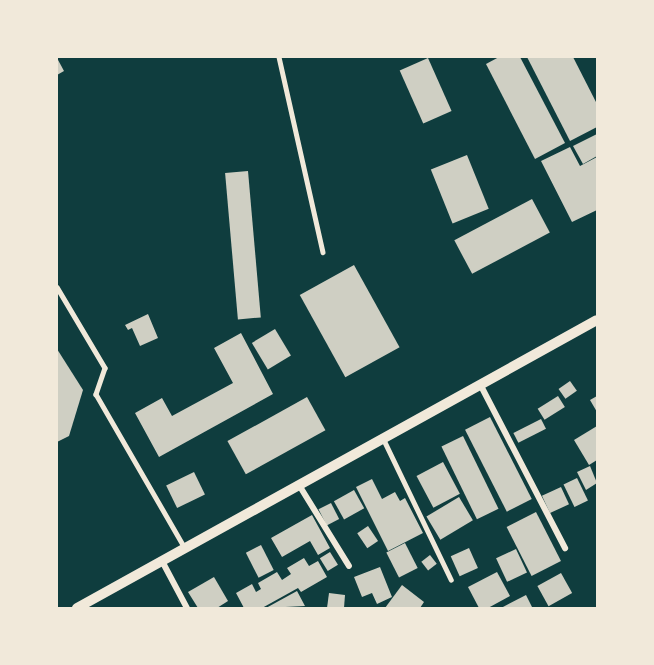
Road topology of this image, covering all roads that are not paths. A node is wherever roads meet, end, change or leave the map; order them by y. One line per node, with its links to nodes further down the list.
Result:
1 (279, 57): 2 (lane)
2 (323, 252)
3 (57, 287): 8 (lane)
4 (597, 320): 5 (street)
5 (480, 384): 6 (street); 9 (street)
6 (383, 438): 7 (street); 12 (lane)
7 (299, 485): 8 (street); 11 (street)
8 (185, 548): 10 (street)
9 (564, 548)
10 (162, 561): 13 (street); 14 (street)
11 (349, 566)
12 (451, 579)
13 (77, 608)
14 (187, 608)

